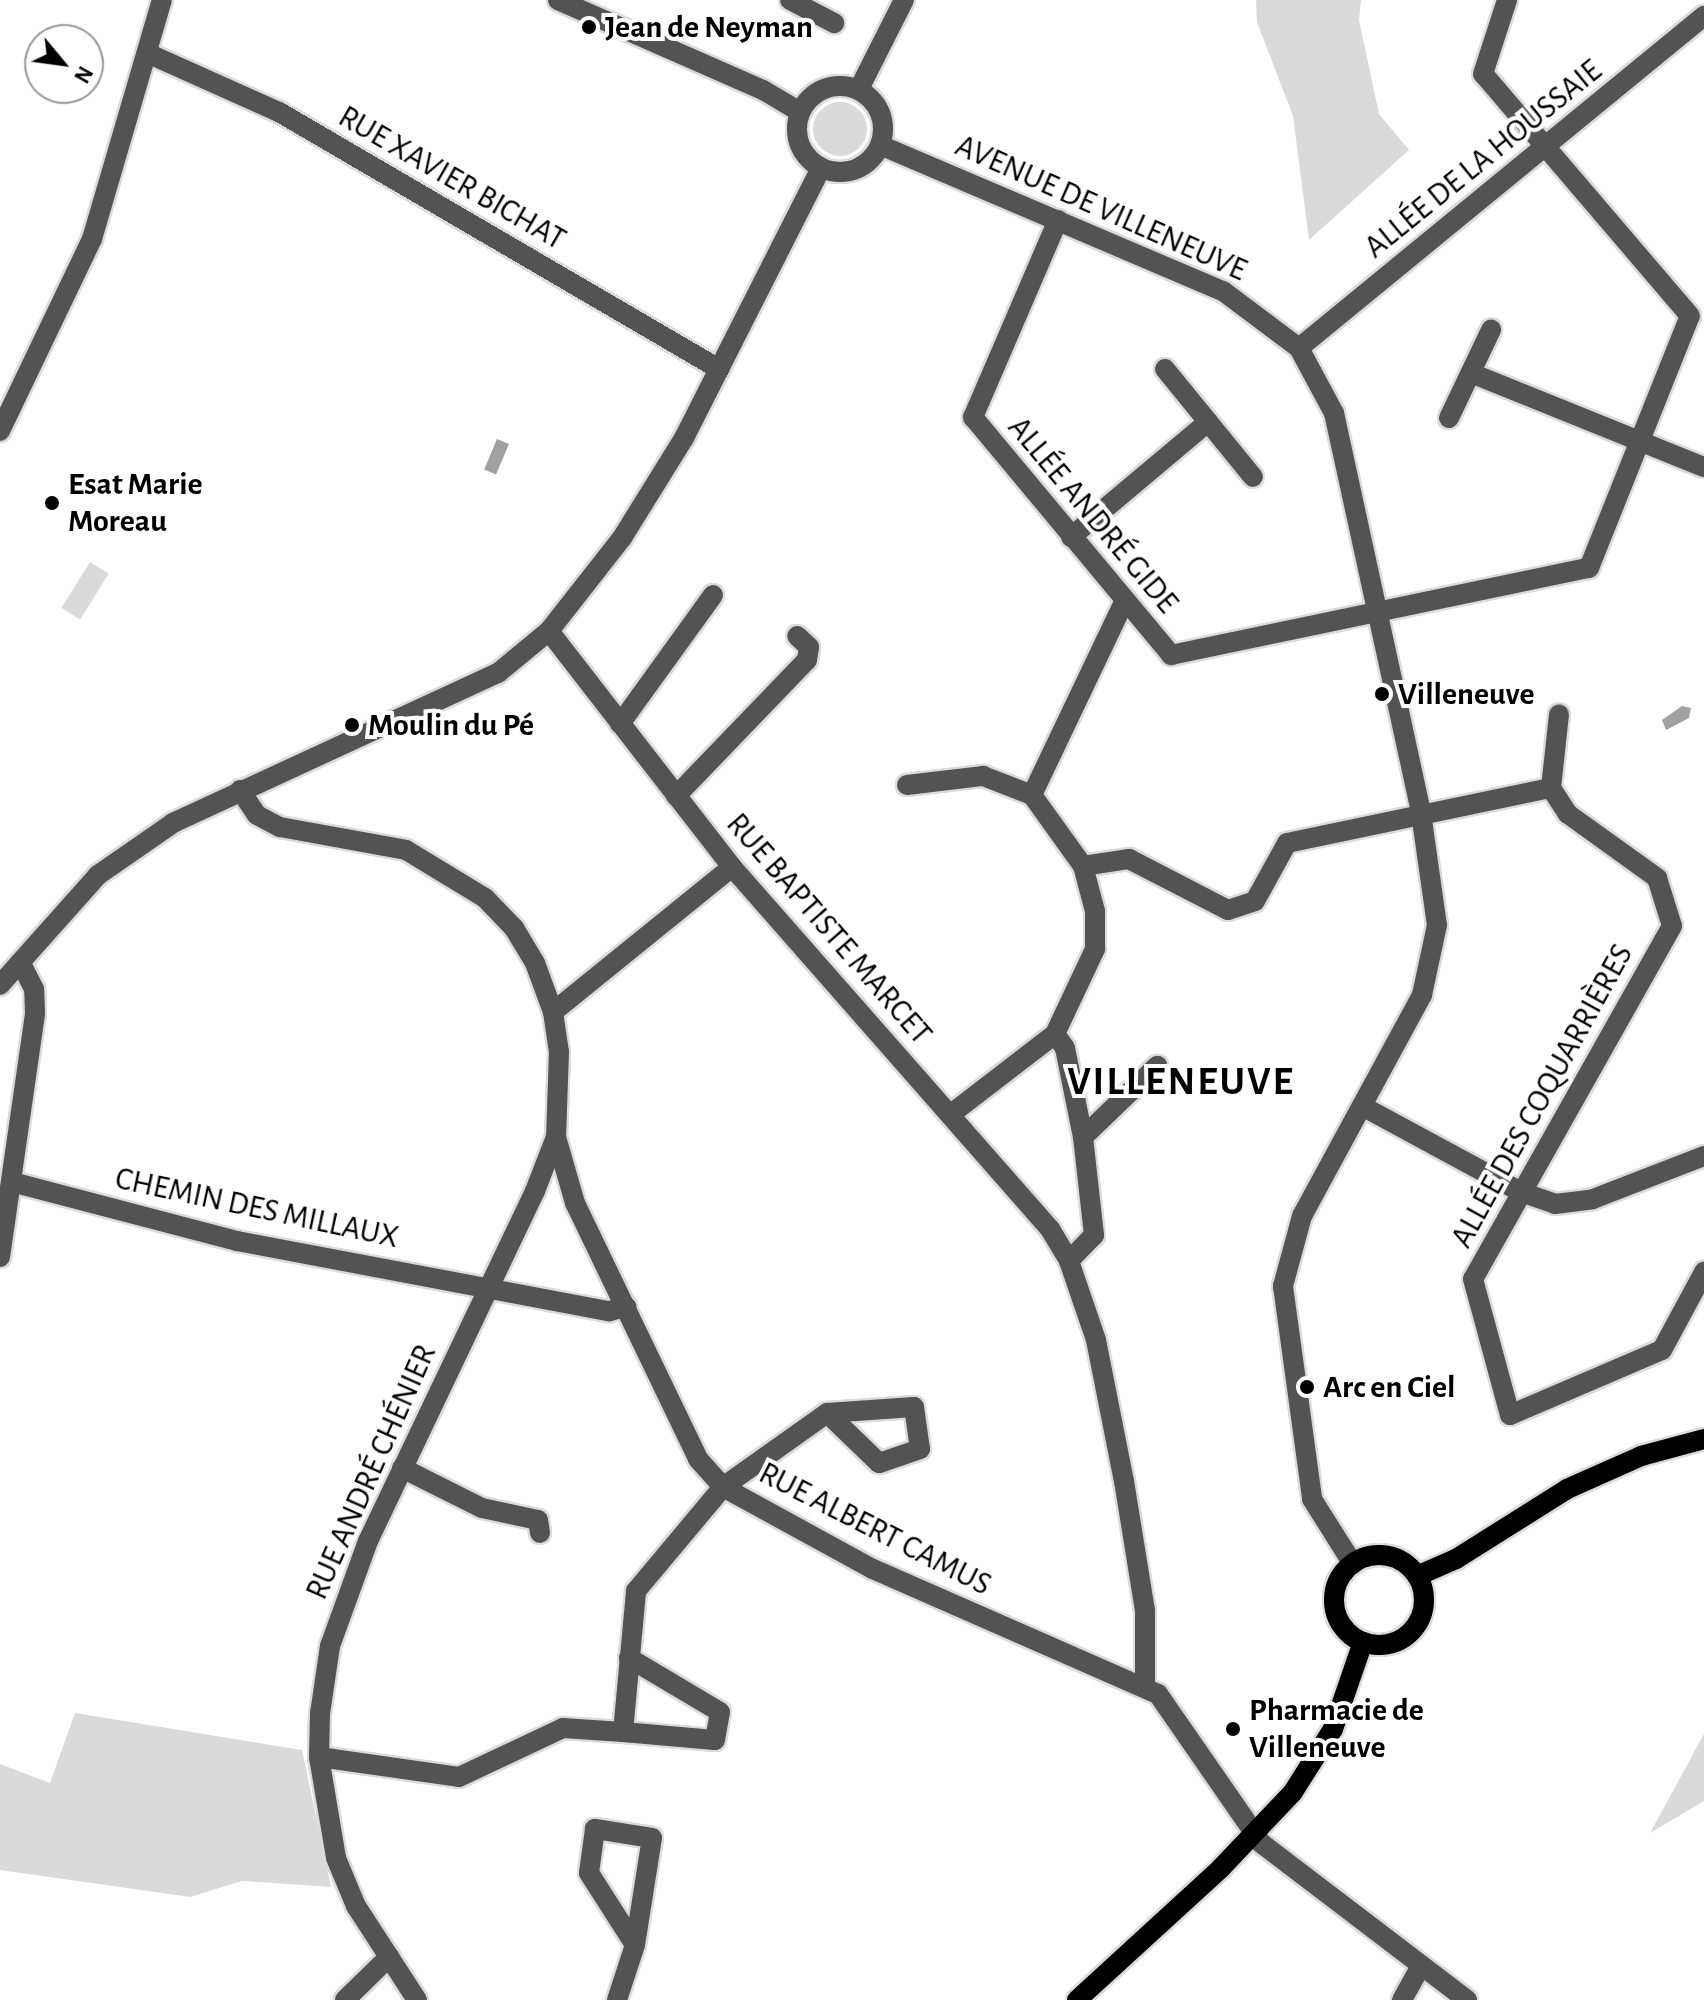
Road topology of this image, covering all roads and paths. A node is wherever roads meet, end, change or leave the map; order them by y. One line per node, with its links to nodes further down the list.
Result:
1 (162, 0): 8 (street)
2 (558, 0): 10 (street)
3 (790, 0): 7 (street)
4 (904, 0): 9 (street)
5 (1507, 0): 12 (street)
6 (1704, 16): 12 (street, ALLÉE DE LA HOUSSAIE)
7 (834, 23)
8 (147, 53): 18 (street, RUE XAVIER BICHAT); 23 (street)
9 (859, 89): 10 (street); 11 (street)
10 (800, 112): 13 (street)
11 (880, 145): 13 (street); 14 (street, AVENUE DE VILLENEUVE)
12 (1543, 149): 15 (street); 17 (street, ALLÉE DE LA HOUSSAIE)
13 (821, 168): 18 (street)
14 (1058, 220): 17 (street, AVENUE DE VILLENEUVE); 27 (street, ALLÉE ANDRÉ GIDE)
15 (1697, 316): 24 (street)
16 (1491, 330): 20 (street)
17 (1299, 348): 30 (street, AVENUE DE VILLENEUVE)
18 (719, 369): 31 (street)
19 (1165, 369): 22 (street)
20 (1471, 373): 21 (street); 24 (street)
21 (1449, 418)
22 (1208, 422): 26 (street); 27 (street)
23 (0, 431)
24 (1640, 441): 25 (street); 30 (street)
25 (1704, 467)
26 (1253, 477)
27 (1071, 537): 29 (street, ALLÉE ANDRÉ GIDE)
28 (713, 595): 34 (street)
29 (1125, 600): 30 (street, ALLÉE ANDRÉ GIDE); 38 (street)
30 (1376, 612): 40 (street, AVENUE DE VILLENEUVE)
31 (549, 631): 34 (street, RUE BAPTISTE MARCET); 37 (street)
32 (797, 636): 39 (street)
33 (1559, 714): 36 (street)
34 (620, 724): 39 (street, RUE BAPTISTE MARCET)
35 (907, 785): 38 (street)
36 (1551, 788): 40 (street); 55 (street, ALLÉE DES COQUARRIÈRES)
37 (240, 790): 43 (street); 45 (street, RUE ALBERT CAMUS)
38 (1032, 795): 41 (street)
39 (676, 796): 42 (street, RUE BAPTISTE MARCET)
40 (1421, 813): 41 (street); 48 (street, AVENUE DE VILLENEUVE)
41 (1083, 866): 46 (street)
42 (732, 867): 45 (street); 49 (street, RUE BAPTISTE MARCET)
43 (20, 962): 44 (street); 53 (street)
44 (0, 985)
45 (553, 1012): 50 (street, RUE ALBERT CAMUS)
46 (1055, 1034): 49 (street); 51 (street)
47 (1157, 1066): 51 (street)
48 (1362, 1106): 55 (street); 67 (street, AVENUE DE VILLENEUVE)
49 (951, 1114): 58 (street, RUE BAPTISTE MARCET)
50 (556, 1137): 54 (street, RUE ALBERT CAMUS); 56 (street, RUE ALBERT CAMUS)
51 (1083, 1137): 58 (street)
52 (1704, 1156): 55 (street)
53 (12, 1182): 57 (street); 60 (street, CHEMIN DES MILLAUX)
54 (535, 1191): 56 (street); 60 (street, RUE ALBERT CAMUS)
55 (1521, 1192): 59 (street, ALLÉE DES COQUARRIÈRES)
56 (575, 1203): 61 (street, RUE ALBERT CAMUS)
57 (0, 1257)
58 (1069, 1261): 71 (street, RUE BAPTISTE MARCET)
59 (1704, 1272)
60 (490, 1286): 61 (street); 64 (street, RUE ANDRÉ CHÉNIER)
61 (627, 1307): 65 (street, RUE ALBERT CAMUS)
62 (827, 1413): 65 (street)
63 (1704, 1439): 68 (main road)
64 (402, 1468): 66 (street); 73 (street, RUE ANDRÉ CHÉNIER)
65 (723, 1487): 70 (street); 71 (street, RUE ALBERT CAMUS)
66 (540, 1533)
67 (1353, 1564): 68 (main road); 69 (main road)
68 (1417, 1576): 69 (main road)
69 (1363, 1642): 74 (main road)
70 (629, 1658): 72 (street); 72 (street)
71 (1145, 1687): 74 (street)
72 (623, 1732): 73 (street)
73 (319, 1757): 76 (street, RUE ANDRÉ CHÉNIER)
74 (1253, 1835): 77 (street); 81 (main road)
75 (635, 1945): 75 (street); 80 (street)
76 (389, 1957): 78 (street); 79 (street, RUE ANDRÉ CHÉNIER)
77 (1421, 1966): 82 (street); 83 (street)
78 (345, 2000)
79 (417, 2000)
80 (617, 2000)
81 (1077, 2000)
82 (1402, 2000)
83 (1467, 2000)

